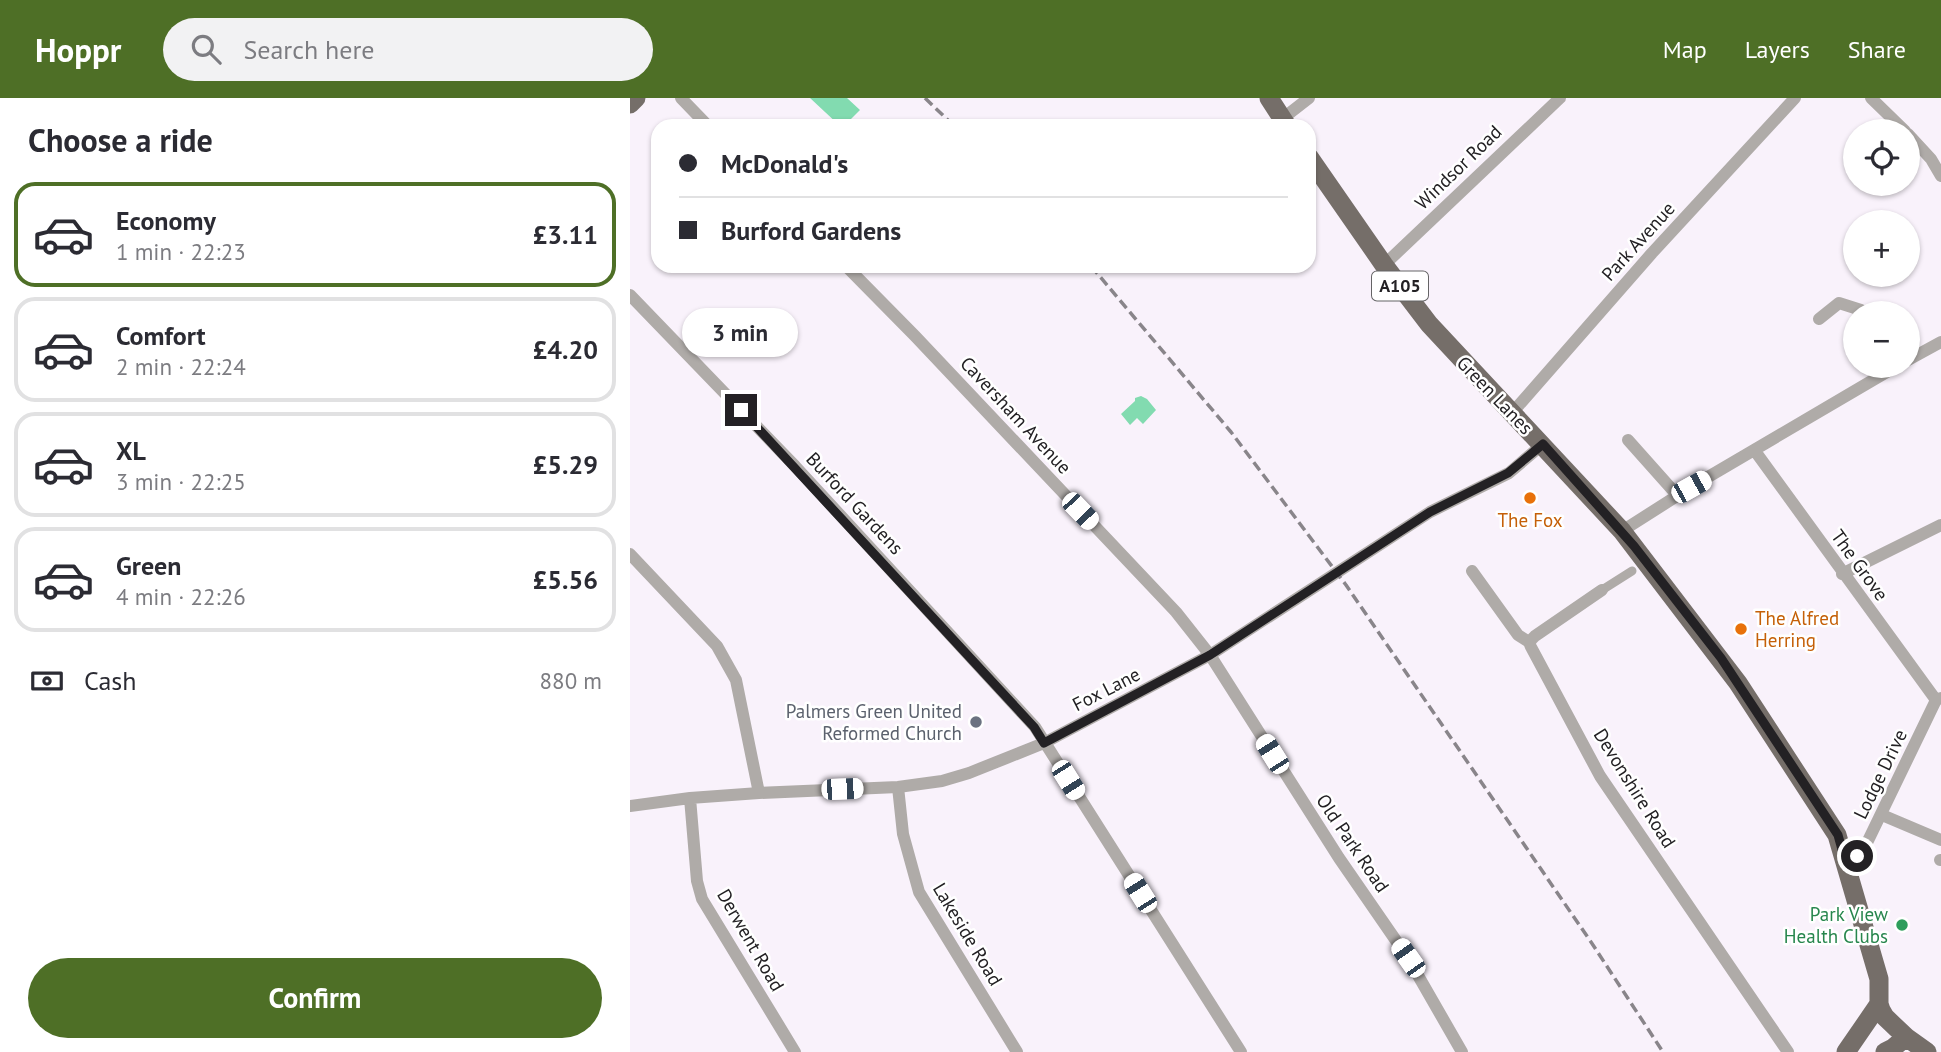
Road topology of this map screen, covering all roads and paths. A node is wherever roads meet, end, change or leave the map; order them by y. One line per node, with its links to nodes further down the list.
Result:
1 (636, 98): 8 (main road)
2 (681, 98): 9 (street)
3 (1269, 98): 10 (main road)
4 (1309, 98): 11 (street)
5 (1560, 98): 16 (street, Windsor Road)
6 (1795, 98): 24 (street, Park Avenue)
7 (1871, 98): 12 (street)
8 (630, 104)
9 (701, 119)
10 (1282, 119)
11 (1288, 119)
12 (1892, 119)
13 (1920, 148): 15 (street)
14 (1316, 168): 16 (main road, Green Lanes / A105)
15 (1941, 176)
16 (1384, 265): 24 (main road, Green Lanes / A105)
17 (853, 273): 37 (street, Caversham Avenue)
18 (630, 295): 39 (street, Burford Gardens)
19 (1843, 304): 20 (street)
20 (1819, 319)
21 (1941, 342): 22 (street)
22 (1920, 353)
23 (1877, 378): 27 (street)
24 (1512, 414): 26 (main road, Green Lanes / A105)
25 (1628, 440): 28 (street)
26 (1543, 444): 30 (main road, Green Lanes / A105); 37 (street, Fox Lane)
27 (1755, 451): 28 (street); 34 (street, The Grove)
28 (1677, 495): 30 (street)
29 (1941, 525): 34 (street)
30 (1622, 531): 46 (main road, Green Lanes / A105)
31 (630, 554): 41 (street)
32 (1472, 571): 36 (street, Devonshire Road)
33 (1632, 571): 35 (street)
34 (1842, 574): 38 (street, The Grove)
35 (1602, 590): 36 (street)
36 (1529, 642): 53 (street, Devonshire Road)
37 (1210, 655): 39 (street, Fox Lane); 52 (street, Old Park Road)
38 (1938, 699): 44 (street, Lodge Drive)
39 (1044, 743): 40 (street, Fox Lane); 51 (street, Burford Gardens)
40 (898, 787): 41 (street, Fox Lane); 50 (street, Lakeside Road)
41 (759, 793): 42 (street, Fox Lane)
42 (690, 798): 43 (street, Fox Lane); 49 (street, Derwent Road)
43 (630, 806)
44 (1882, 815): 45 (street); 46 (street, Lodge Drive)
45 (1941, 840)
46 (1846, 864): 47 (main road, Green Lanes / A105)
47 (1880, 998): 48 (main road, Green Lanes / A105); 54 (main road)
48 (1900, 1030): 55 (main road); 56 (main road)
49 (795, 1052)
50 (1017, 1052)
51 (1241, 1052)
52 (1462, 1052)
53 (1788, 1052)
54 (1846, 1052)
55 (1885, 1052)
56 (1927, 1052)

